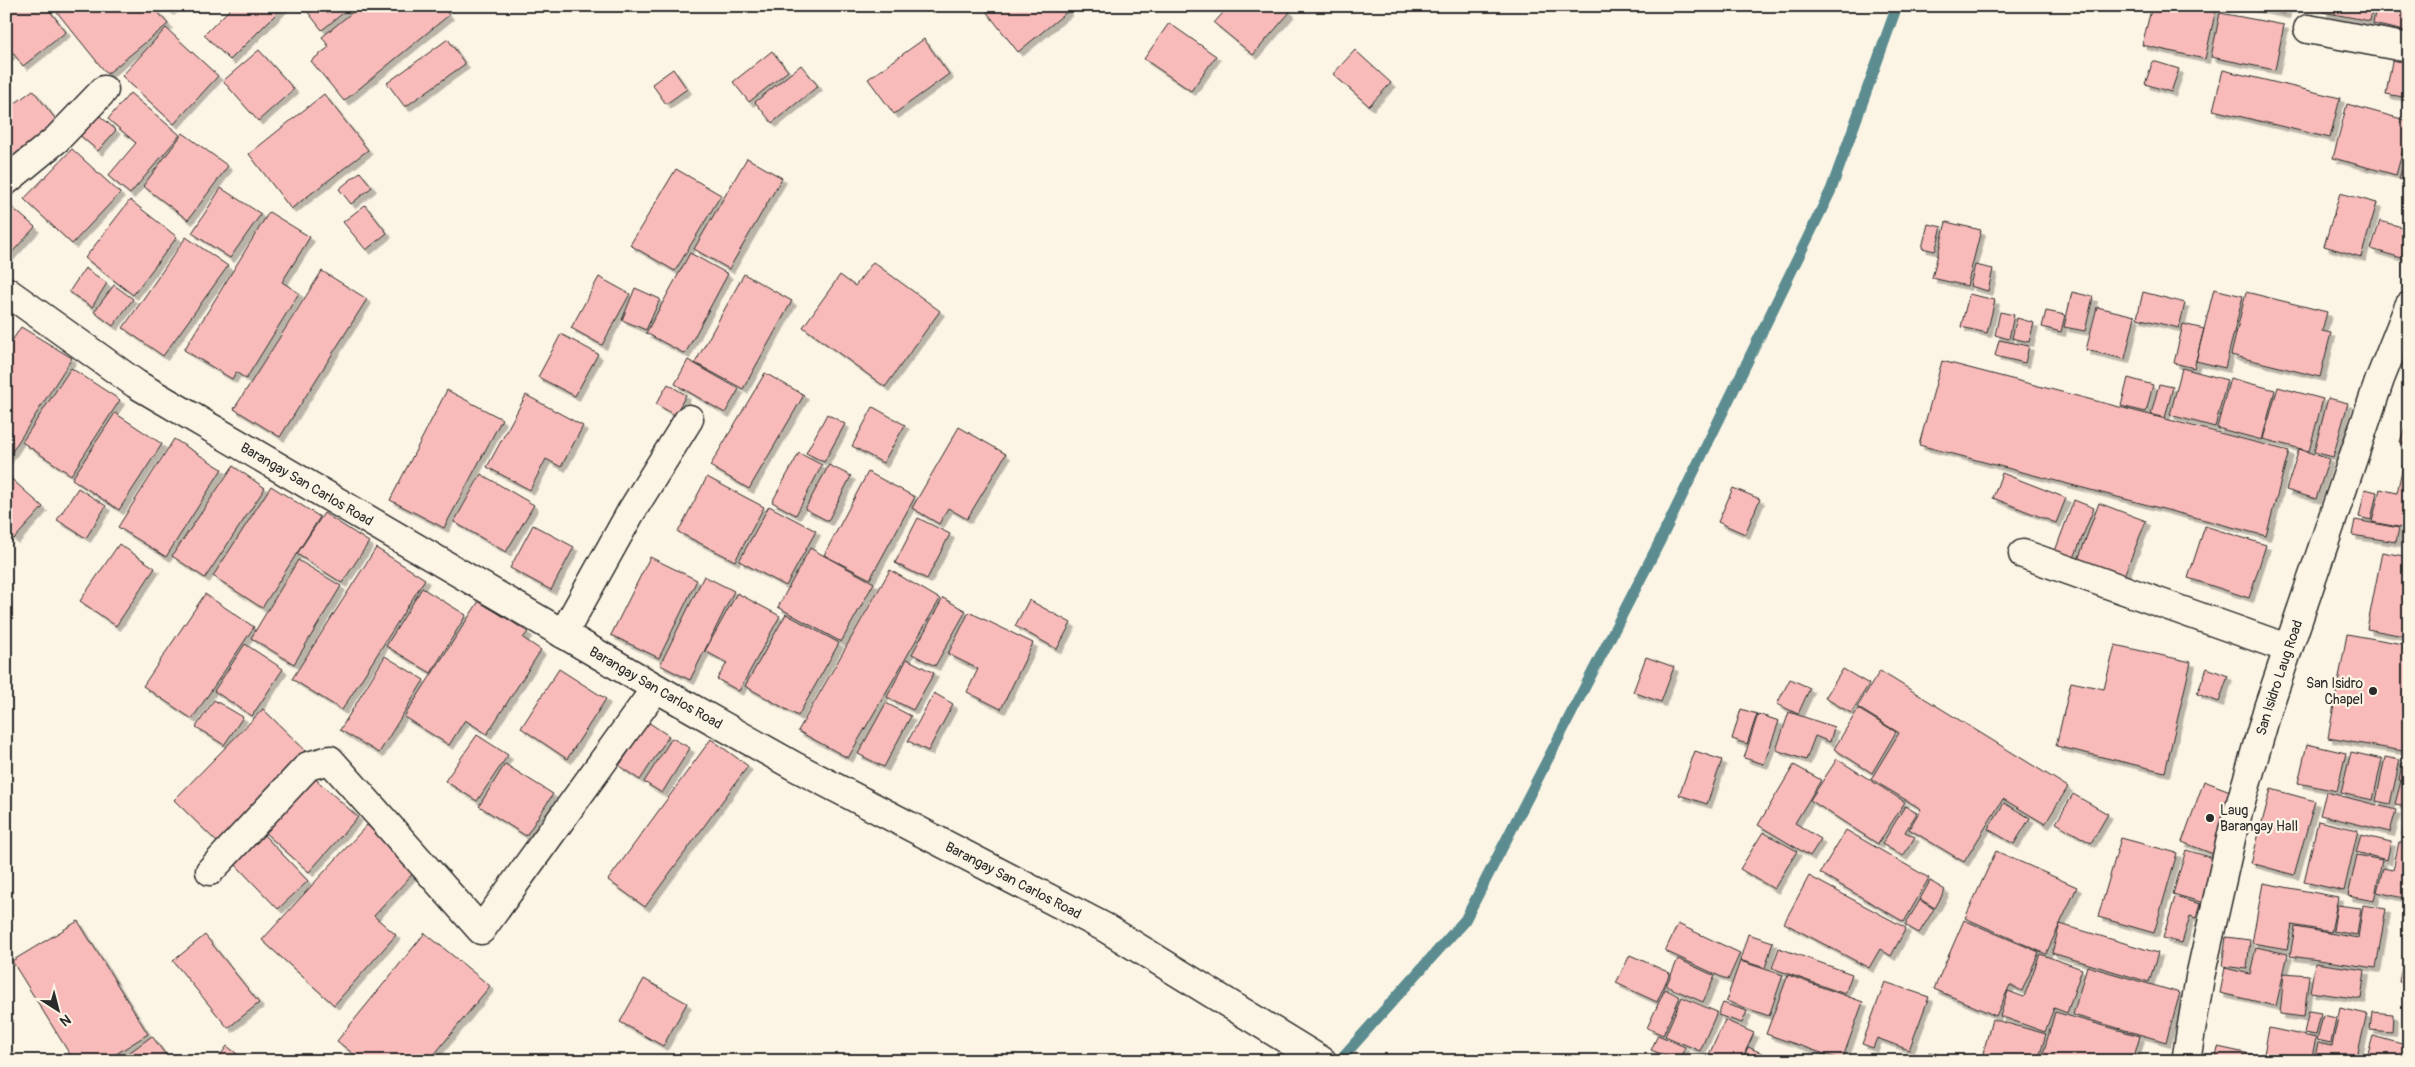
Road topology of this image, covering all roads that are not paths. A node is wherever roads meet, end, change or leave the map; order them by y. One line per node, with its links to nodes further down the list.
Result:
1 (2308, 29): 2 (street)
2 (2409, 48)
3 (104, 90): 4 (street)
4 (6, 181)
5 (6, 291): 9 (street, Barangay San Carlos Road)
6 (2409, 306): 10 (street, San Isidro Laug Road)
7 (689, 419): 9 (street)
8 (2023, 554): 10 (street)
9 (563, 634): 11 (street, Barangay San Carlos Road)
10 (2287, 648): 14 (street, San Isidro Laug Road)
11 (656, 688): 12 (street); 13 (street, Barangay San Carlos Road)
12 (210, 871)
13 (1316, 1058)
14 (2186, 1061)

